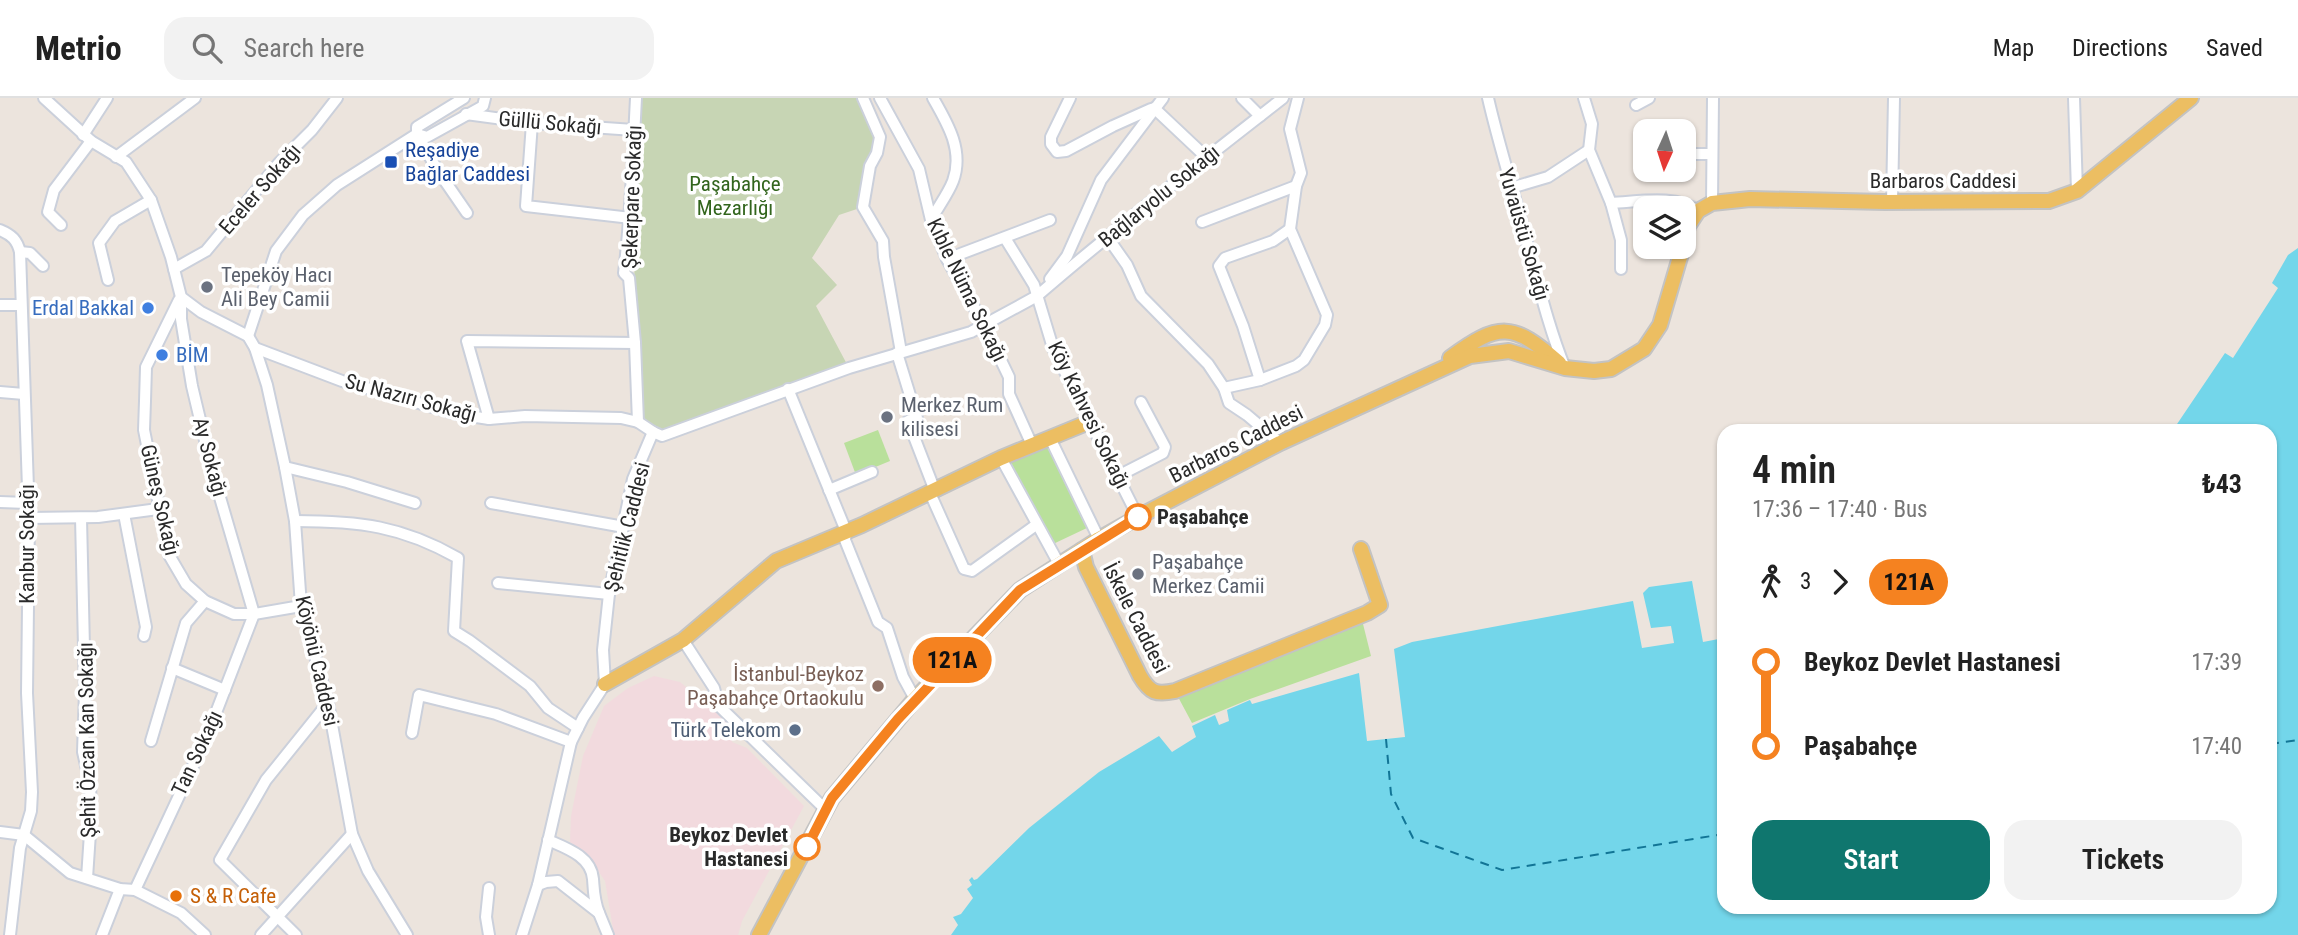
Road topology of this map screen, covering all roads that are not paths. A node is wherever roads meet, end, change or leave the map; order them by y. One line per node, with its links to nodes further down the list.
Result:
1 (44, 98): 30 (street, Ay Sokağı)
2 (107, 98): 30 (street)
3 (195, 98): 34 (street)
4 (337, 98): 59 (street, Eceler Sokağı)
5 (464, 98): 29 (street)
6 (485, 98): 25 (street)
7 (635, 98): 28 (street, Şekerpare Sokağı)
8 (863, 98): 70 (street)
9 (880, 98): 47 (street, Kıble Nüma Sokağı)
10 (933, 98): 47 (street)
11 (1070, 98): 24 (street)
12 (1163, 98): 24 (street)
13 (1242, 98): 26 (street)
14 (1283, 98): 26 (street, Bağlaryolu Sokağı)
15 (1298, 98): 36 (street)
16 (1489, 98): 37 (street, Yuvaüstü Sokağı)
17 (1584, 98): 31 (street)
18 (1649, 98): 23 (street)
19 (1713, 98): 33 (street)
20 (1894, 98): 40 (street)
21 (2074, 98): 38 (street)
22 (2192, 98): 38 (main road, Barbaros Caddesi)
23 (1636, 105)
24 (1154, 108): 35 (street); 62 (street)
25 (466, 114): 27 (street, Güllü Sokağı); 29 (street)
26 (1260, 116): 35 (street, Bağlaryolu Sokağı)
27 (532, 123): 28 (street, Güllü Sokağı); 46 (street)
28 (634, 130): 46 (street, Şekerpare Sokağı)
29 (417, 134): 44 (street); 67 (street)
30 (87, 138): 34 (street, Ay Sokağı); 50 (street)
31 (1589, 150): 37 (street); 41 (street)
32 (1696, 154): 33 (street)
33 (1712, 154): 42 (street)
34 (116, 157): 39 (street, Ay Sokağı)
35 (1206, 157): 54 (street, Bağlaryolu Sokağı)
36 (1296, 186): 49 (street); 51 (street)
37 (1511, 188): 71 (street, Yuvaüstü Sokağı)
38 (2077, 191): 40 (main road, Barbaros Caddesi)
39 (151, 200): 59 (street, Ay Sokağı); 61 (street)
40 (1892, 202): 42 (main road, Barbaros Caddesi)
41 (1611, 203): 43 (street); 60 (street)
42 (1712, 203): 43 (main road, Barbaros Caddesi)
43 (1698, 212): 45 (main road)
44 (467, 213)
45 (1696, 215)
46 (631, 218): 68 (street, Şekerpare Sokağı)
47 (931, 220): 56 (street, Kıble Nüma Sokağı)
48 (1050, 220): 53 (street)
49 (1202, 222)
50 (61, 225)
51 (1290, 229): 72 (street); 72 (street)
52 (0, 230): 55 (street)
53 (1005, 238): 56 (street); 62 (street, Köy Kahvesi Sokağı)
54 (1108, 238): 62 (street, Bağlaryolu Sokağı); 73 (street)
55 (19, 252): 58 (street); 65 (street, Kanbur Sokağı)
56 (947, 259): 66 (street, Kıble Nüma Sokağı)
57 (1679, 259): 71 (main road)
58 (43, 266)
59 (174, 269): 63 (street, Ay Sokağı)
60 (1620, 269)
61 (108, 280)
62 (1037, 296): 66 (street, Şehitlik Caddesi); 80 (street, Köy Kahvesi Sokağı)
63 (181, 297): 67 (street); 95 (street, Güneş Sokağı); 112 (street, Ay Sokağı)
64 (2, 303): 65 (street)
65 (20, 305): 76 (street, Kanbur Sokağı)
66 (984, 325): 70 (street, Şehitlik Caddesi); 84 (street, Kıble Nüma Sokağı)
67 (248, 337): 69 (street, Köyönü Caddesi)
68 (635, 343): 78 (street); 79 (street, Şekerpare Sokağı)
69 (256, 348): 78 (street, Su Nazırı Sokağı); 86 (street, Köyönü Caddesi)
70 (899, 352): 74 (street, Şehitlik Caddesi); 90 (street)
71 (1565, 368): 83 (main road, Barbaros Caddesi)
72 (1260, 380): 73 (street)
73 (1223, 388): 83 (street)
74 (788, 389): 81 (street, Şehitlik Caddesi); 89 (street)
75 (0, 392): 76 (street)
76 (24, 394): 92 (street, Kanbur Sokağı)
77 (1141, 402): 88 (street)
78 (489, 419): 79 (street, Su Nazırı Sokağı)
79 (638, 422): 81 (street, Su Nazırı Sokağı)
80 (1089, 422): 82 (main road); 88 (street, Köy Kahvesi Sokağı)
81 (653, 432): 102 (street, Şehitlik Caddesi)
82 (1050, 438): 84 (main road); 104 (street)
83 (1280, 443): 98 (main road, Barbaros Caddesi)
84 (1032, 445): 85 (main road)
85 (1001, 458): 90 (main road); 101 (street)
86 (285, 467): 93 (street); 100 (street, Köyönü Caddesi)
87 (872, 472): 89 (street)
88 (1118, 476): 98 (street, Köy Kahvesi Sokağı)
89 (829, 490): 103 (street)
90 (933, 492): 101 (street); 103 (main road)
91 (0, 502): 92 (street)
92 (27, 503): 97 (street, Kanbur Sokağı)
93 (415, 503)
94 (491, 503): 102 (street)
95 (158, 509): 96 (street); 110 (street, Güneş Sokağı)
96 (124, 514): 99 (street); 113 (street)
97 (29, 517): 99 (street); 127 (street, Kanbur Sokağı)
98 (1138, 517): 104 (main road, Barbaros Caddesi)
99 (80, 518): 129 (street, Şehit Özcan Kan Sokağı)
100 (295, 521): 111 (street, Köyönü Caddesi); 120 (street)
101 (1036, 525): 107 (street)
102 (624, 527): 109 (street, Şehitlik Caddesi)
103 (846, 531): 114 (main road); 118 (street)
104 (1099, 539): 106 (main road, Barbaros Caddesi)
105 (1361, 549): 106 (main road, İskele Caddesi)
106 (1082, 550): 107 (main road, Barbaros Caddesi)
107 (1059, 564): 118 (main road, Barbaros Caddesi)
108 (498, 583): 109 (street)
109 (610, 594): 116 (street, Şehitlik Caddesi)
110 (205, 601): 112 (street, Güneş Sokağı); 115 (street)
111 (301, 606): 112 (street, Güneş Sokağı); 119 (street, Köyönü Caddesi)
112 (254, 614): 117 (street, Tan Sokağı)
113 (144, 636)
114 (683, 640): 116 (main road); 124 (street)
115 (172, 668): 117 (street); 122 (street)
116 (605, 684): 120 (street)
117 (225, 690): 133 (street, Tan Sokağı)
118 (915, 699): 124 (main road, Barbaros Caddesi)
119 (328, 703): 126 (street, Köyönü Caddesi); 135 (street)
120 (578, 728): 123 (street)
121 (412, 733): 123 (street)
122 (151, 741)
123 (571, 742): 128 (street)
124 (825, 809): 145 (main road, Barbaros Caddesi)
125 (0, 832): 127 (street)
126 (352, 834): 135 (street); 141 (street, Köyönü Caddesi)
127 (24, 835): 129 (street); 136 (street, Kanbur Sokağı)
128 (548, 840): 130 (street); 134 (street)
129 (87, 878): 132 (street)
130 (537, 886): 134 (street); 143 (street)
131 (489, 888): 142 (street)
132 (120, 889): 133 (street); 137 (street)
133 (135, 890): 138 (street)
134 (598, 913): 144 (street)
135 (277, 918): 139 (street); 140 (street)
136 (10, 935)
137 (102, 935)
138 (205, 935)
139 (261, 935)
140 (296, 935)
141 (407, 935)
142 (489, 935)
143 (522, 935)
144 (608, 935)
145 (759, 935)

